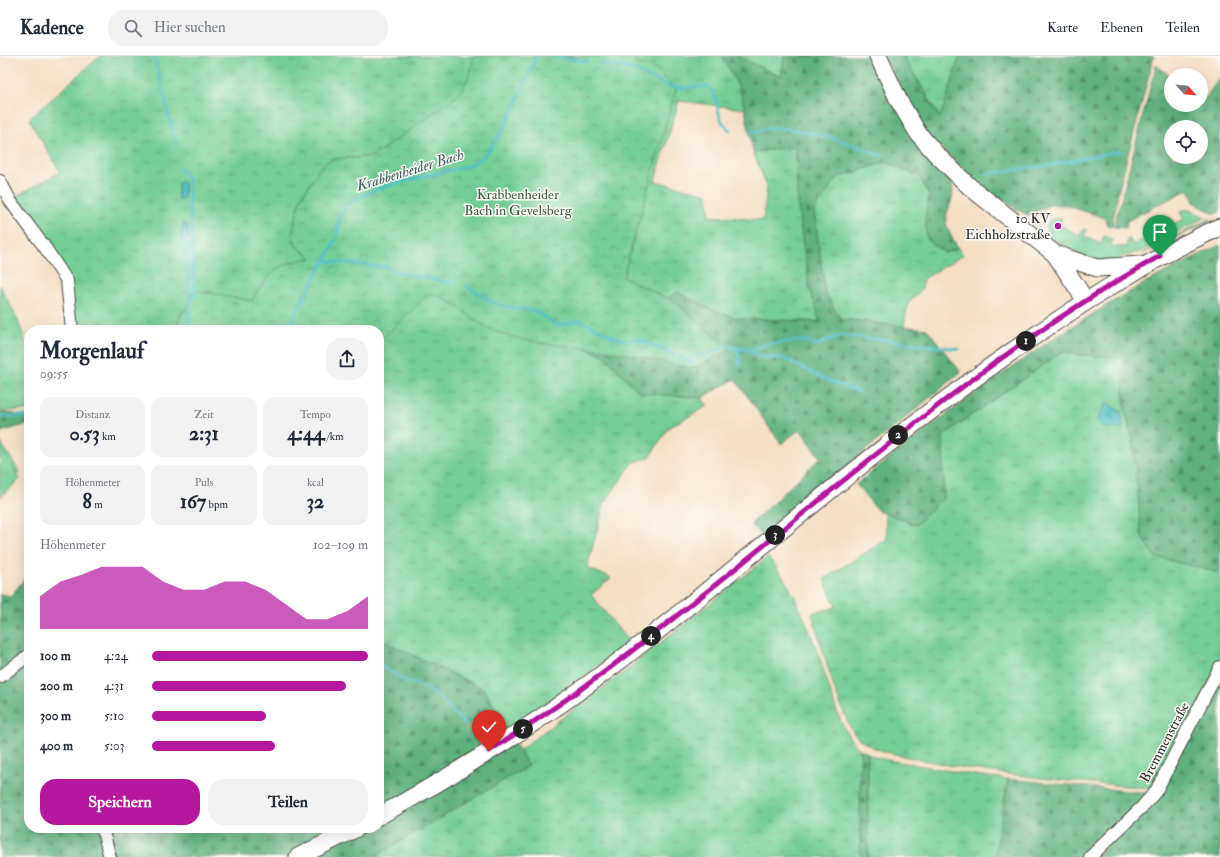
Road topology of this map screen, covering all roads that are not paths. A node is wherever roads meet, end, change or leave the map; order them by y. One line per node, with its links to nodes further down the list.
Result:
1 (878, 56): 4 (main road)
2 (0, 181): 7 (street)
3 (1220, 227): 5 (main road)
4 (1056, 254): 5 (main road); 6 (main road)
5 (1147, 264): 6 (main road)
6 (1086, 301): 11 (main road)
7 (71, 325)
8 (24, 659): 10 (street)
9 (1220, 668): 16 (street, Bremmenstraße)
10 (0, 677)
11 (384, 813)
12 (103, 833): 14 (street)
13 (347, 833): 15 (main road)
14 (110, 857)
15 (298, 857)
16 (1090, 857)

